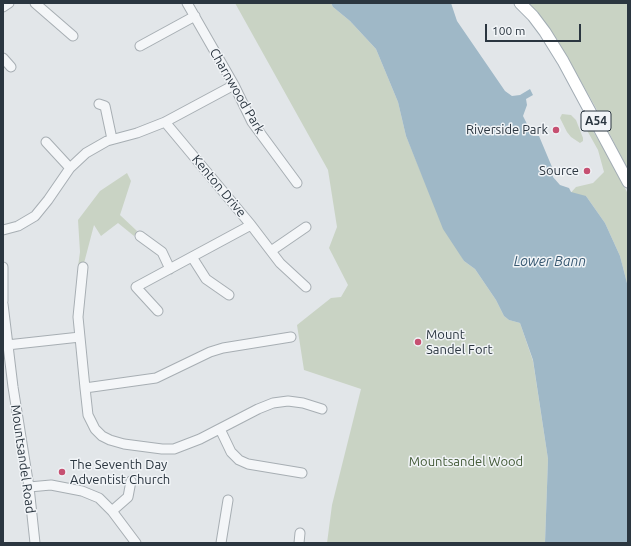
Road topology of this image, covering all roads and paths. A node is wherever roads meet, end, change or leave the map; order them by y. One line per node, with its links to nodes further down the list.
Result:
1 (35, 3): 5 (street)
2 (187, 3): 4 (street, Charnwood Park)
3 (520, 3): 15 (main road, A54)
4 (195, 16): 6 (street); 9 (street, Charnwood Park)
5 (73, 36)
6 (140, 46)
7 (3, 58): 8 (street)
8 (11, 67)
9 (234, 85): 11 (street); 16 (street, Charnwood Park)
10 (100, 104): 12 (street)
11 (165, 122): 12 (street); 17 (street, Kenton Drive)
12 (112, 139): 14 (street)
13 (46, 142): 14 (street)
14 (70, 168): 19 (street)
15 (628, 182)
16 (297, 183)
17 (251, 225): 21 (street, Kenton Drive); 22 (street)
18 (306, 227): 21 (street)
19 (3, 230)
20 (140, 236): 25 (street)
21 (271, 251): 26 (street, Kenton Drive)
22 (192, 257): 25 (street); 27 (street)
23 (3, 267): 28 (street, Mountsandel Road)
24 (83, 267): 30 (street)
25 (170, 269): 29 (street)
26 (306, 287)
27 (229, 295)
28 (3, 302): 32 (street, Mountsandel Road)
29 (158, 311)
30 (80, 337): 32 (street); 33 (street)
31 (291, 337): 33 (street)
32 (7, 345): 38 (street, Mountsandel Road)
33 (85, 388): 35 (street)
34 (322, 409): 35 (street)
35 (220, 429): 36 (street)
36 (302, 474)
37 (131, 481): 40 (street)
38 (28, 487): 40 (street); 42 (street, Mountsandel Road)
39 (228, 500): 44 (street)
40 (112, 511): 43 (street)
41 (300, 533): 45 (street)
42 (35, 543)
43 (136, 543)
44 (220, 543)
45 (299, 543)

